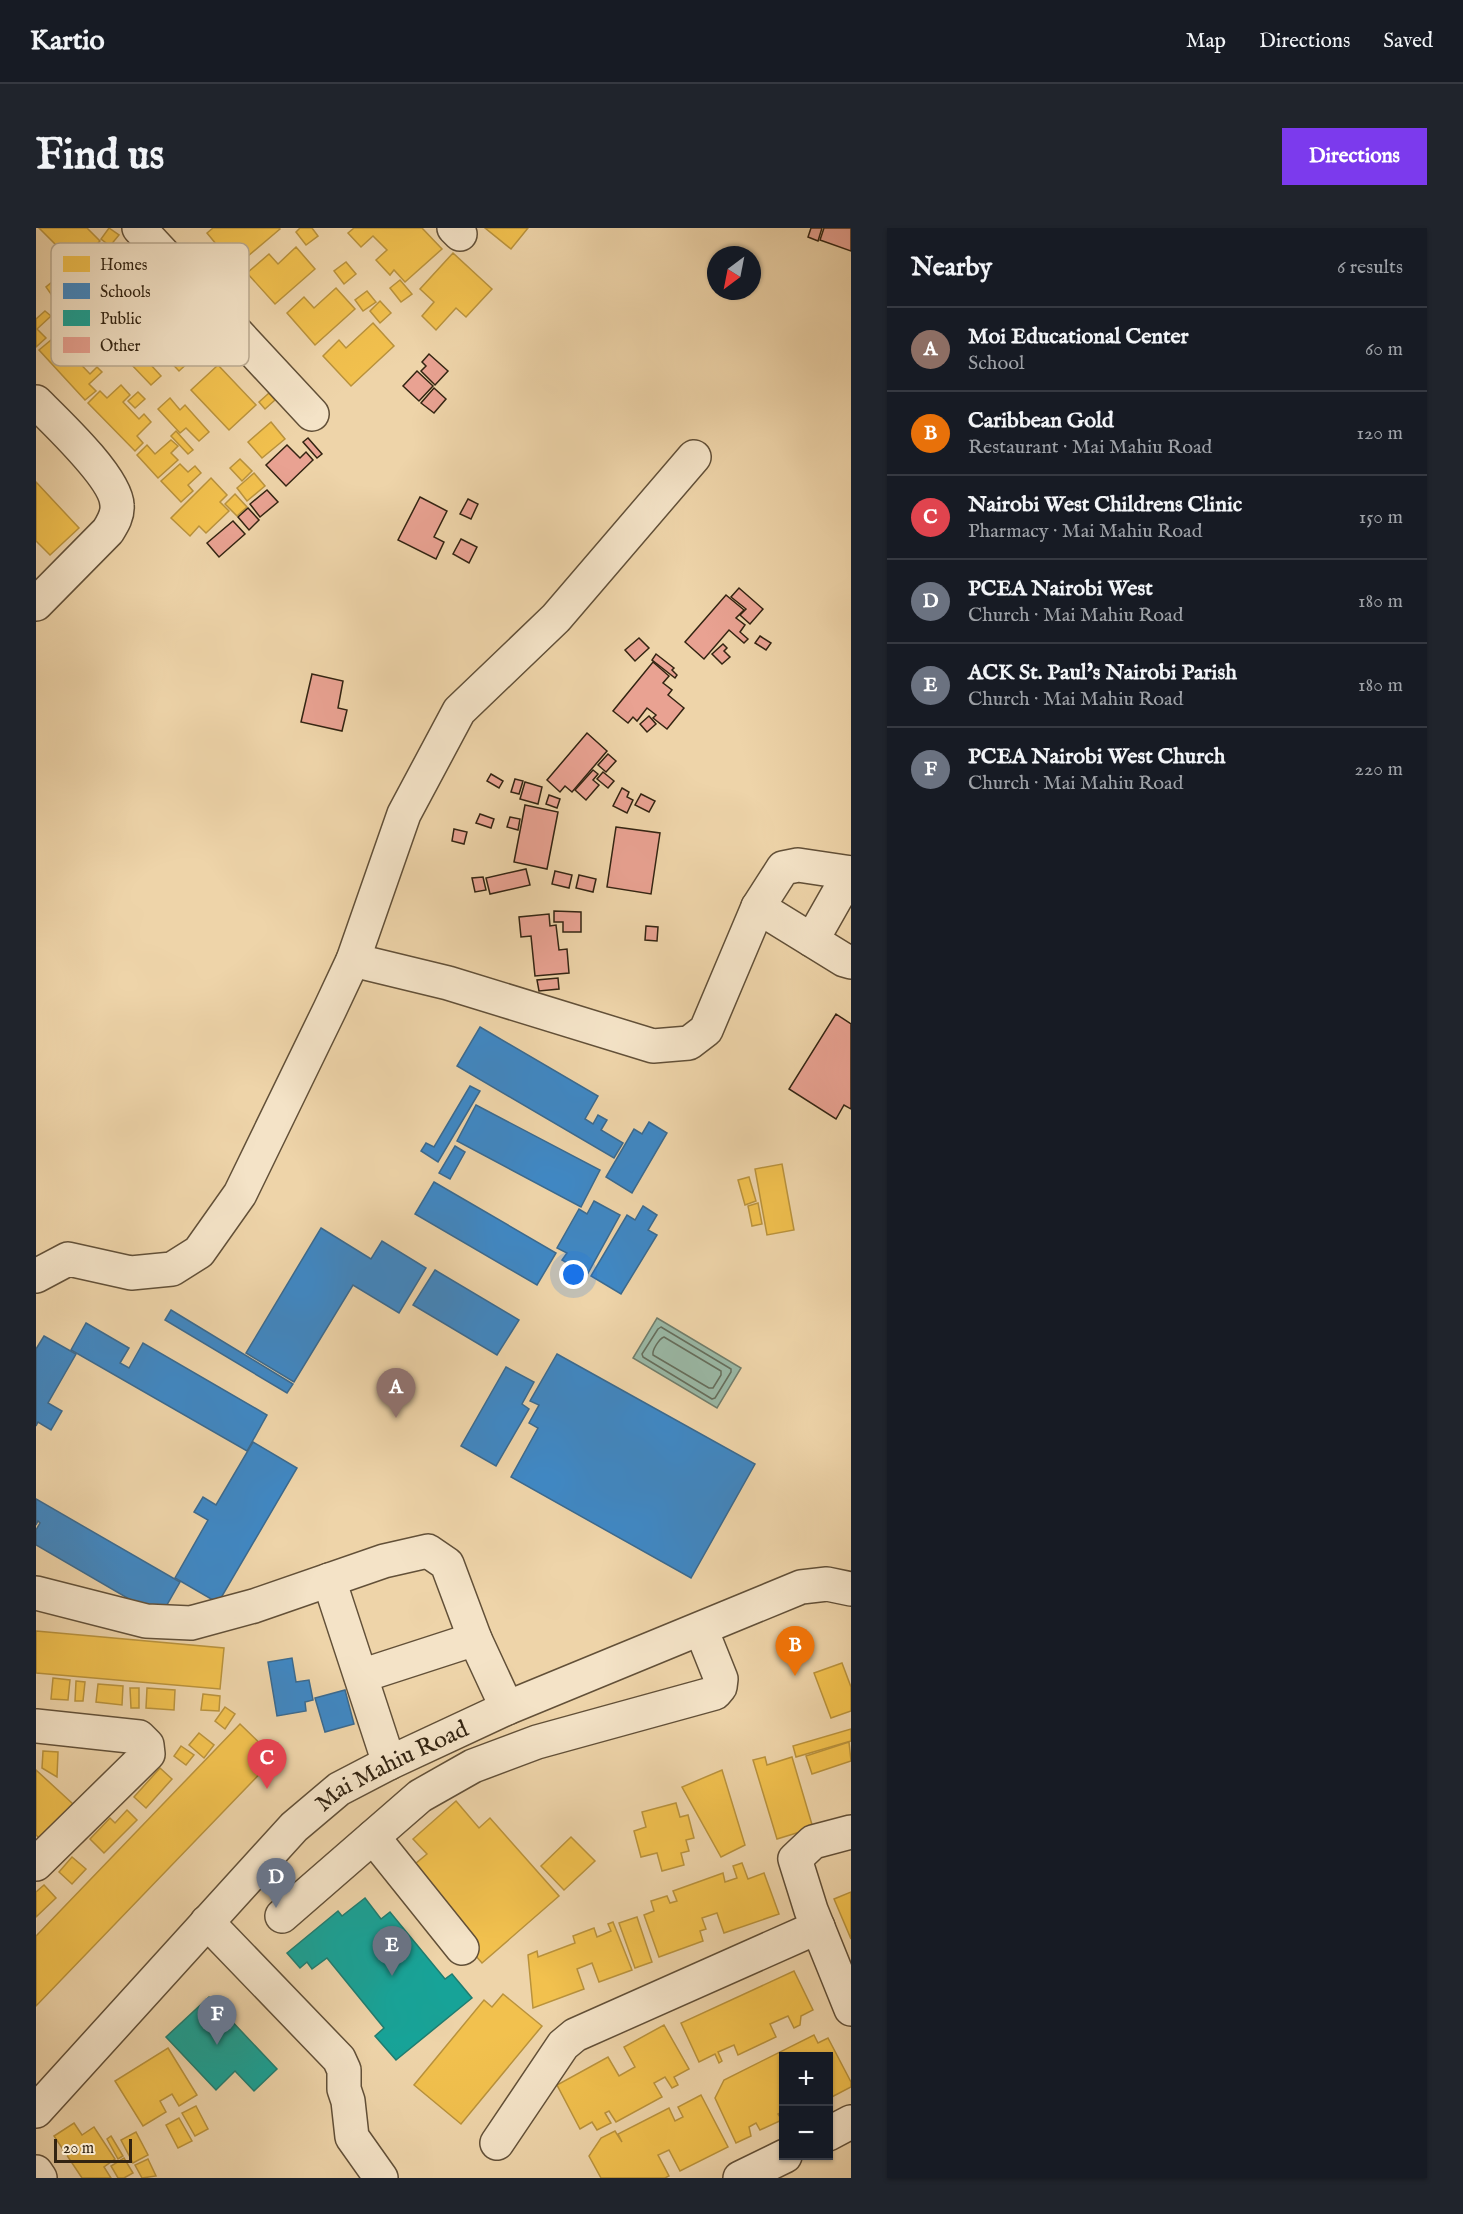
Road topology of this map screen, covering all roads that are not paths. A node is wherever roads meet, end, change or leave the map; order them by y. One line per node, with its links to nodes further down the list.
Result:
1 (139, 228): 2 (street)
2 (153, 243)
3 (249, 346): 5 (street)
4 (36, 402): 7 (street)
5 (312, 414)
6 (694, 457): 11 (street)
7 (36, 604)
8 (851, 873): 9 (street); 10 (street)
9 (758, 907): 10 (street); 11 (street)
10 (812, 940): 12 (street)
11 (353, 960): 13 (street)
12 (851, 962)
13 (36, 1276)
14 (329, 1580): 16 (street); 18 (street); 19 (street)
15 (851, 1589): 17 (street, Mai Mahiu Road)
16 (36, 1593)
17 (701, 1629): 20 (street, Mai Mahiu Road); 24 (street)
18 (475, 1639): 19 (street); 20 (street)
19 (361, 1676): 22 (street)
20 (507, 1708): 22 (street, Mai Mahiu Road)
21 (36, 1726): 25 (street)
22 (389, 1762): 27 (street, Mai Mahiu Road)
23 (851, 1832): 28 (street)
24 (373, 1837): 26 (street); 29 (street)
25 (36, 1864)
26 (282, 1916)
27 (207, 1922): 31 (street, Mai Mahiu Road); 38 (street)
28 (818, 1927): 30 (street); 34 (street)
29 (462, 1948)
30 (851, 2009)
31 (36, 2111)
32 (851, 2122): 33 (street)
33 (833, 2131)
34 (497, 2143)
35 (779, 2159): 39 (street)
36 (36, 2172): 37 (street)
37 (40, 2178)
38 (381, 2178)
39 (740, 2178)

